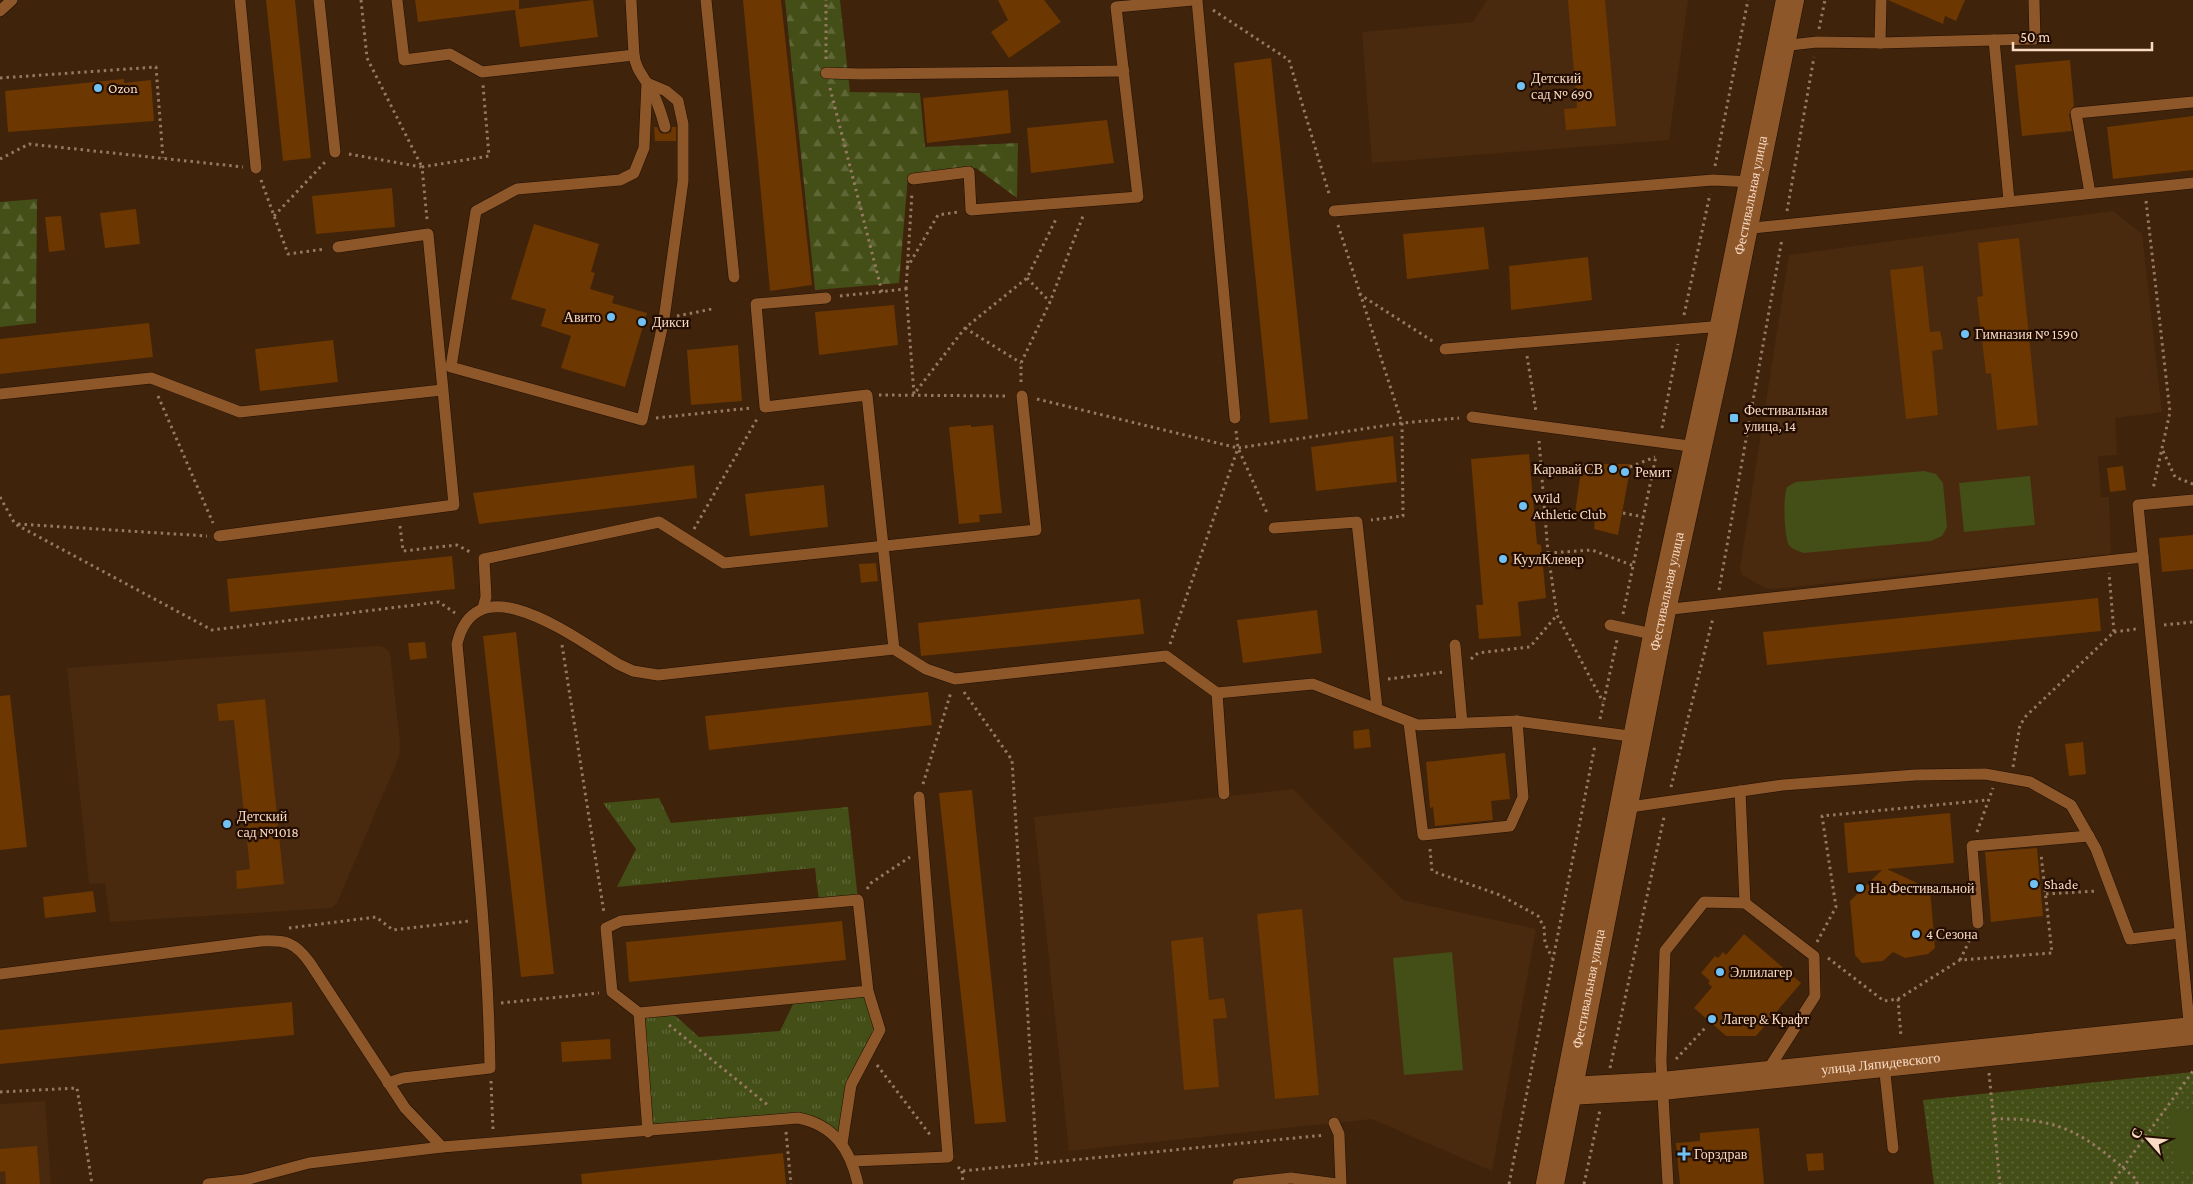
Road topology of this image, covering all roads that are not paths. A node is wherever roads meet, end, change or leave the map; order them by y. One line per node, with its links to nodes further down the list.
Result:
1 (12, 0): 12 (lane)
2 (240, 0): 23 (lane)
3 (319, 0): 22 (lane)
4 (397, 0): 16 (lane)
5 (631, 0): 16 (lane)
6 (706, 0): 32 (lane)
7 (1192, 0): 17 (lane)
8 (1790, 0): 15 (street, Фестивальная улица)
9 (1882, 0): 14 (lane)
10 (2034, 0): 13 (lane)
11 (1202, 3): 40 (lane)
12 (0, 11)
13 (1994, 40): 14 (lane); 28 (lane)
14 (1880, 43): 15 (lane)
15 (1781, 46): 25 (street, Фестивальная улица)
16 (634, 55): 19 (lane)
17 (1124, 71): 18 (lane); 24 (lane)
18 (826, 73)
19 (647, 83): 19 (lane); 21 (lane)
20 (2193, 102): 27 (lane)
21 (665, 127)
22 (335, 152)
23 (256, 168)
24 (913, 179)
25 (1752, 182): 29 (lane); 30 (street, Фестивальная улица)
26 (2193, 183): 27 (lane)
27 (2090, 194): 28 (lane)
28 (2009, 201): 30 (lane)
29 (1334, 211)
30 (1743, 229): 34 (street, Фестивальная улица)
31 (338, 247): 36 (lane)
32 (734, 277)
33 (826, 298): 45 (lane)
34 (1723, 326): 35 (lane); 41 (street, Фестивальная улица)
35 (1445, 349)
36 (442, 390): 37 (lane); 44 (lane)
37 (0, 394)
38 (1022, 396): 45 (lane)
39 (1472, 417): 41 (lane)
40 (1235, 418)
41 (1697, 447): 48 (street, Фестивальная улица)
42 (2193, 500): 46 (lane)
43 (1274, 528): 53 (lane)
44 (219, 536)
45 (885, 546): 47 (lane); 51 (lane)
46 (2143, 557): 48 (lane); 65 (lane)
47 (483, 608): 51 (lane); 72 (lane)
48 (1660, 623): 49 (lane); 57 (street, Фестивальная улица)
49 (1615, 626)
50 (1455, 645): 56 (lane)
51 (894, 649): 52 (lane)
52 (1217, 693): 53 (lane); 59 (lane)
53 (1377, 708): 55 (lane)
54 (1517, 721): 55 (lane); 56 (lane); 57 (lane)
55 (1409, 723): 56 (lane)
56 (1462, 724)
57 (1637, 737): 61 (street, Фестивальная улица)
58 (1740, 792): 61 (lane); 62 (lane); 63 (lane)
59 (1224, 794)
60 (919, 797): 80 (lane)
61 (1623, 808): 74 (street, Фестивальная улица)
62 (2089, 836): 64 (lane); 65 (lane)
63 (1745, 903): 71 (lane); 73 (lane)
64 (1978, 923)
65 (2180, 933): 69 (lane)
66 (0, 974): 72 (lane)
67 (868, 991): 68 (lane); 68 (lane); 77 (lane)
68 (639, 1013): 76 (lane)
69 (2191, 1032): 70 (street, улица Ляпидевского)
70 (1884, 1064): 71 (street, улица Ляпидевского); 79 (lane)
71 (1763, 1076): 73 (street, улица Ляпидевского)
72 (388, 1083): 78 (lane)
73 (1662, 1086): 74 (street, улица Ляпидевского); 88 (lane)
74 (1568, 1091): 87 (street, Фестивальная улица)
75 (1336, 1128): 86 (lane)
76 (648, 1132): 77 (lane); 78 (lane)
77 (842, 1144): 80 (lane)
78 (442, 1147): 81 (lane)
79 (1893, 1148)
80 (853, 1161): 83 (lane)
81 (246, 1182): 82 (lane)
82 (208, 1184)
83 (858, 1184)
84 (1238, 1184): 85 (lane)
85 (1337, 1184)
86 (1342, 1184)
87 (1550, 1184)
88 (1668, 1184)

